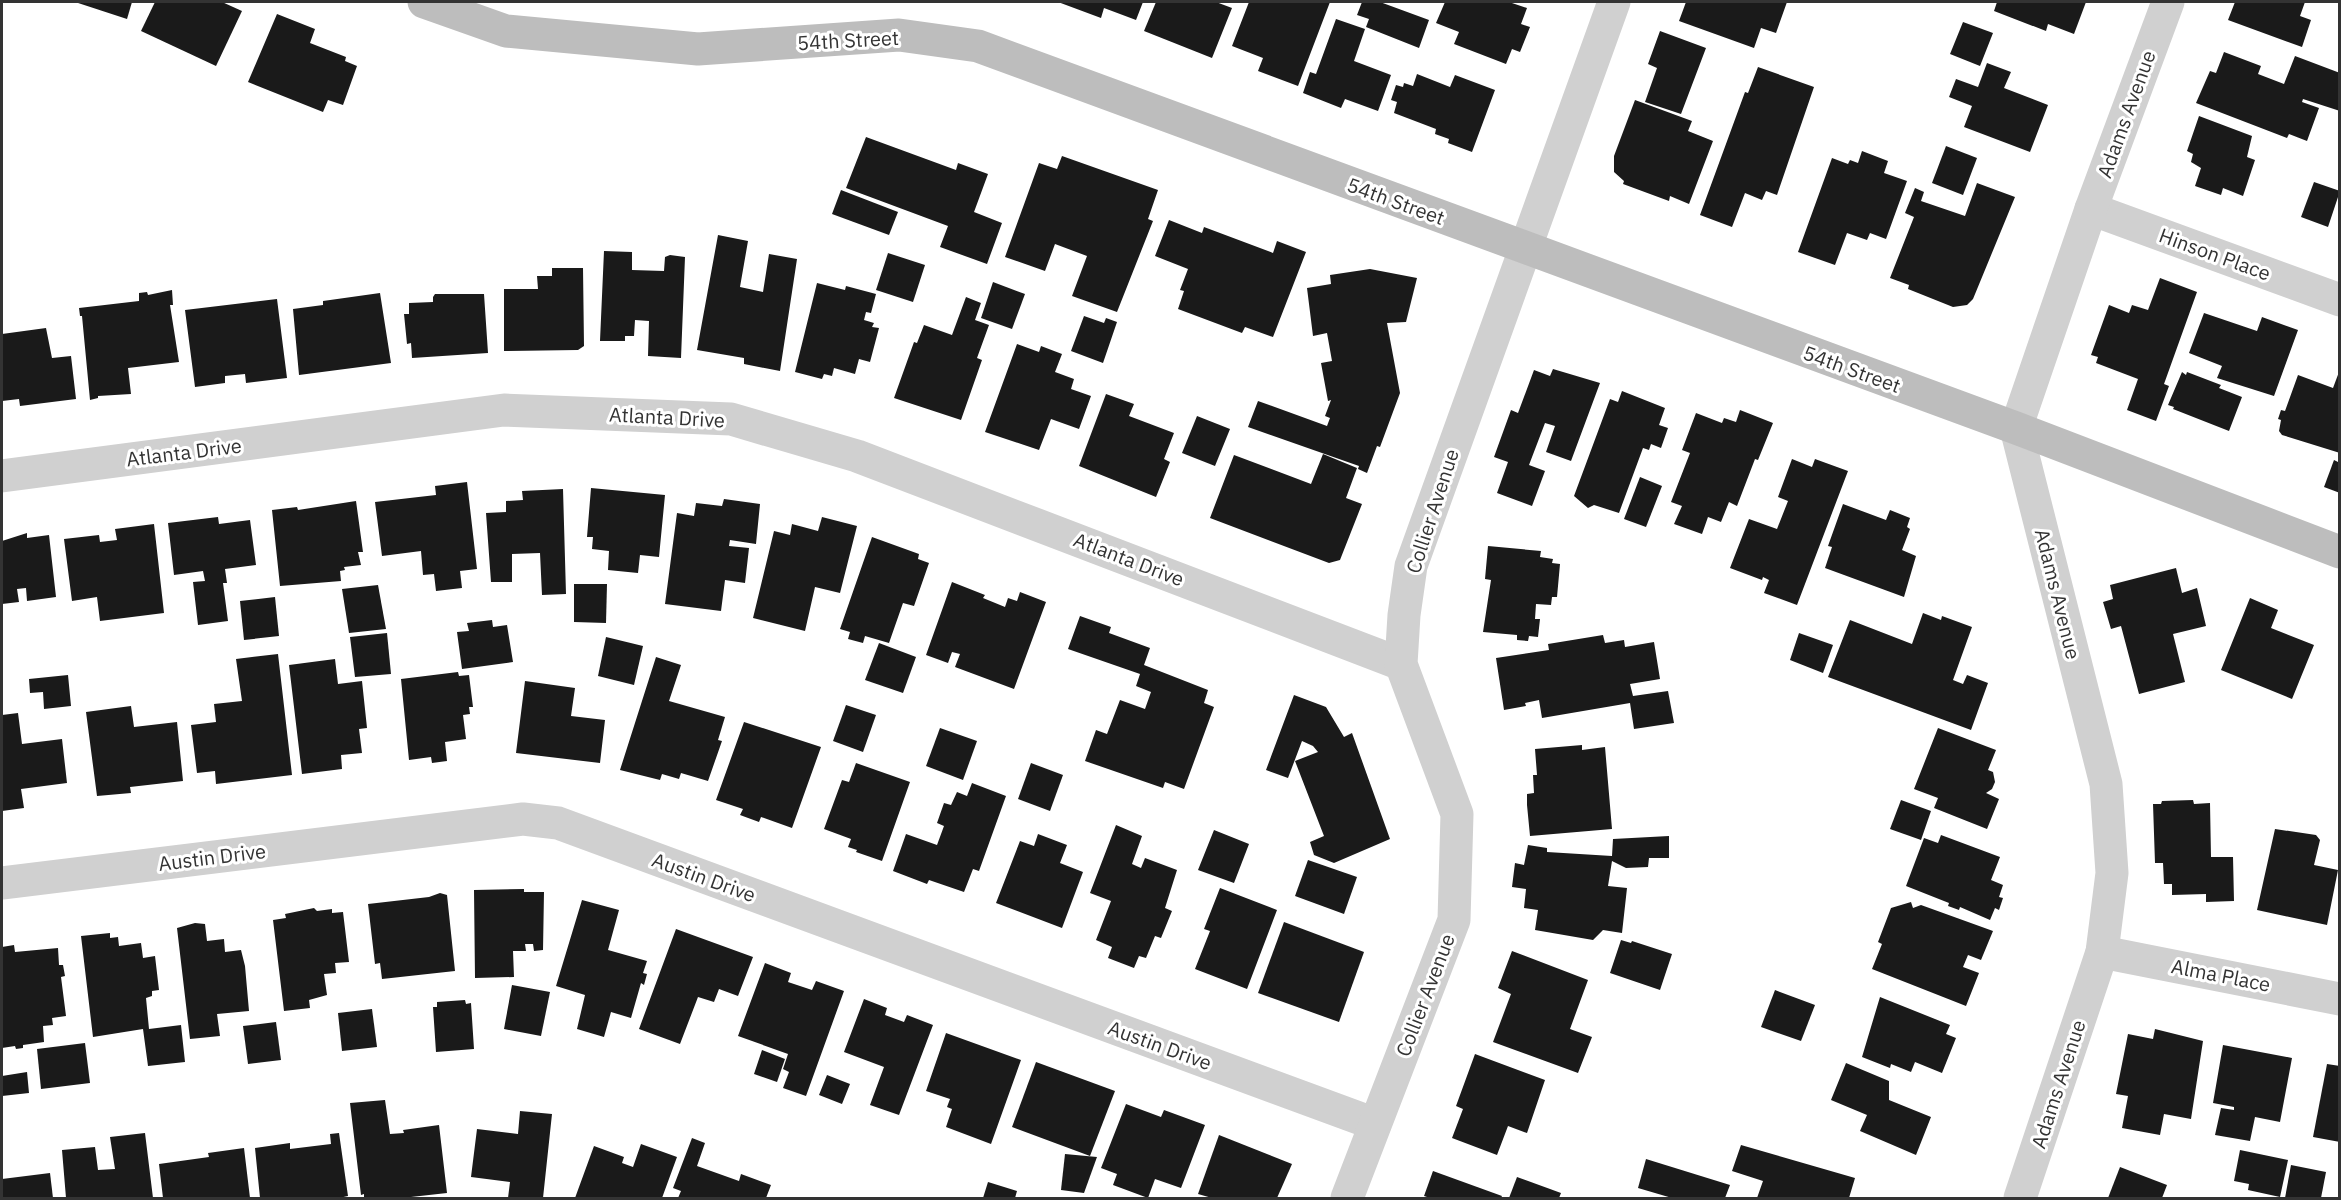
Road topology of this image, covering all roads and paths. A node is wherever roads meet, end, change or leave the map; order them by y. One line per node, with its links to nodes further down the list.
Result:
1 (424, 2): 5 (street, 54th Street)
2 (1614, 2): 5 (street, Collier Avenue)
3 (2168, 2): 4 (street, Adams Avenue)
4 (2091, 208): 6 (street, Hinson Place); 7 (street, Adams Avenue)
5 (1523, 249): 7 (street, 54th Street); 10 (street, Collier Avenue)
6 (2340, 300)
7 (2016, 428): 9 (street, 54th Street); 12 (street, Adams Avenue)
8 (2, 476): 10 (street, Atlanta Drive)
9 (2340, 552)
10 (1401, 664): 14 (street, Collier Avenue)
11 (2, 883): 14 (street, Austin Drive)
12 (2102, 952): 13 (street, Alma Place); 16 (street, Adams Avenue)
13 (2340, 999)
14 (1375, 1124): 15 (street, Collier Avenue)
15 (1347, 1198)
16 (2020, 1198)

